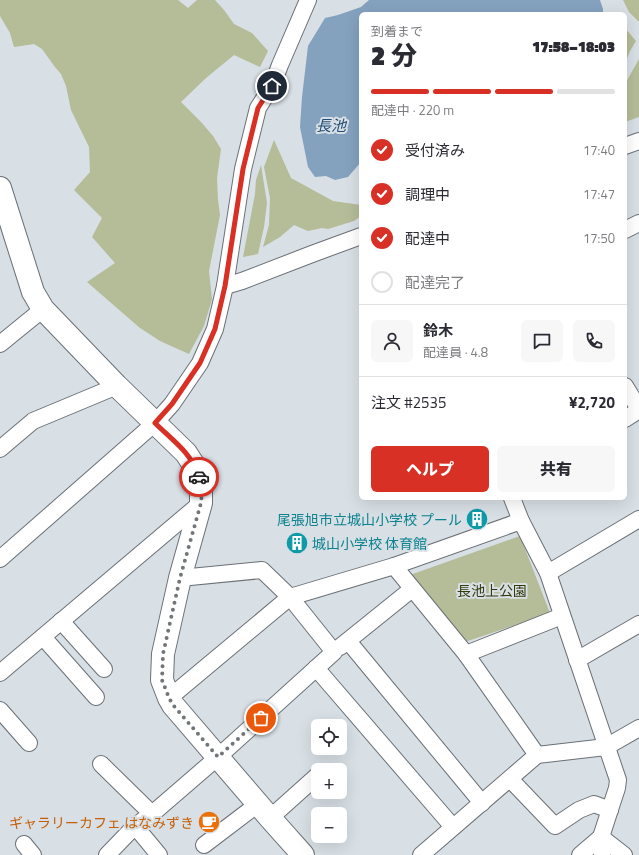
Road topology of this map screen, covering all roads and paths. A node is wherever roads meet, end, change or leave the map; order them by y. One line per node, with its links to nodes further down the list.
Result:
1 (308, 0): 8 (street)
2 (639, 141): 3 (street)
3 (627, 145)
4 (0, 188): 9 (street)
5 (639, 223): 6 (street)
6 (627, 229)
7 (359, 237): 8 (street)
8 (225, 286): 15 (street)
9 (43, 309): 10 (street); 11 (street)
10 (0, 344)
11 (117, 386): 15 (street); 16 (street)
12 (627, 389): 13 (street)
13 (639, 410): 14 (street)
14 (627, 418)
15 (155, 423): 18 (street); 21 (street)
16 (0, 449)
17 (513, 500): 20 (street)
18 (201, 503): 24 (street); 28 (street)
19 (639, 519): 23 (street)
20 (521, 520): 22 (street); 23 (street)
21 (0, 559)
22 (394, 566): 25 (street); 26 (street)
23 (548, 573): 27 (street)
24 (180, 578): 26 (street); 39 (street)
25 (412, 589): 31 (street); 33 (street)
26 (290, 597): 32 (street); 39 (street)
27 (562, 616): 33 (street); 34 (street)
28 (61, 621): 30 (street); 36 (street)
29 (639, 624): 34 (street)
30 (43, 636): 37 (street); 38 (street)
31 (348, 640): 32 (street); 49 (street)
32 (334, 652): 35 (street)
33 (466, 654): 44 (street)
34 (577, 660): 43 (street)
35 (316, 668): 45 (street); 54 (street)
36 (104, 669)
37 (0, 673)
38 (96, 698)
39 (169, 698): 45 (street)
40 (0, 710): 42 (street)
41 (639, 728): 43 (street)
42 (30, 743)
43 (606, 747): 44 (street); 50 (street)
44 (537, 755): 47 (street)
45 (218, 757): 51 (street); 52 (street)
46 (101, 764): 52 (street)
47 (510, 779): 49 (street); 50 (street)
48 (311, 780): 51 (street)
49 (482, 803): 54 (street)
50 (610, 810): 55 (street)
51 (264, 811): 56 (street); 59 (street)
52 (152, 814): 53 (street)
53 (135, 826): 57 (street); 58 (street)
54 (453, 827): 60 (street)
55 (601, 836): 61 (street); 62 (street); 63 (street)
56 (204, 845)
57 (107, 855)
58 (159, 855)
59 (303, 855)
60 (421, 855)
61 (580, 855)
62 (602, 855)
63 (624, 855)

